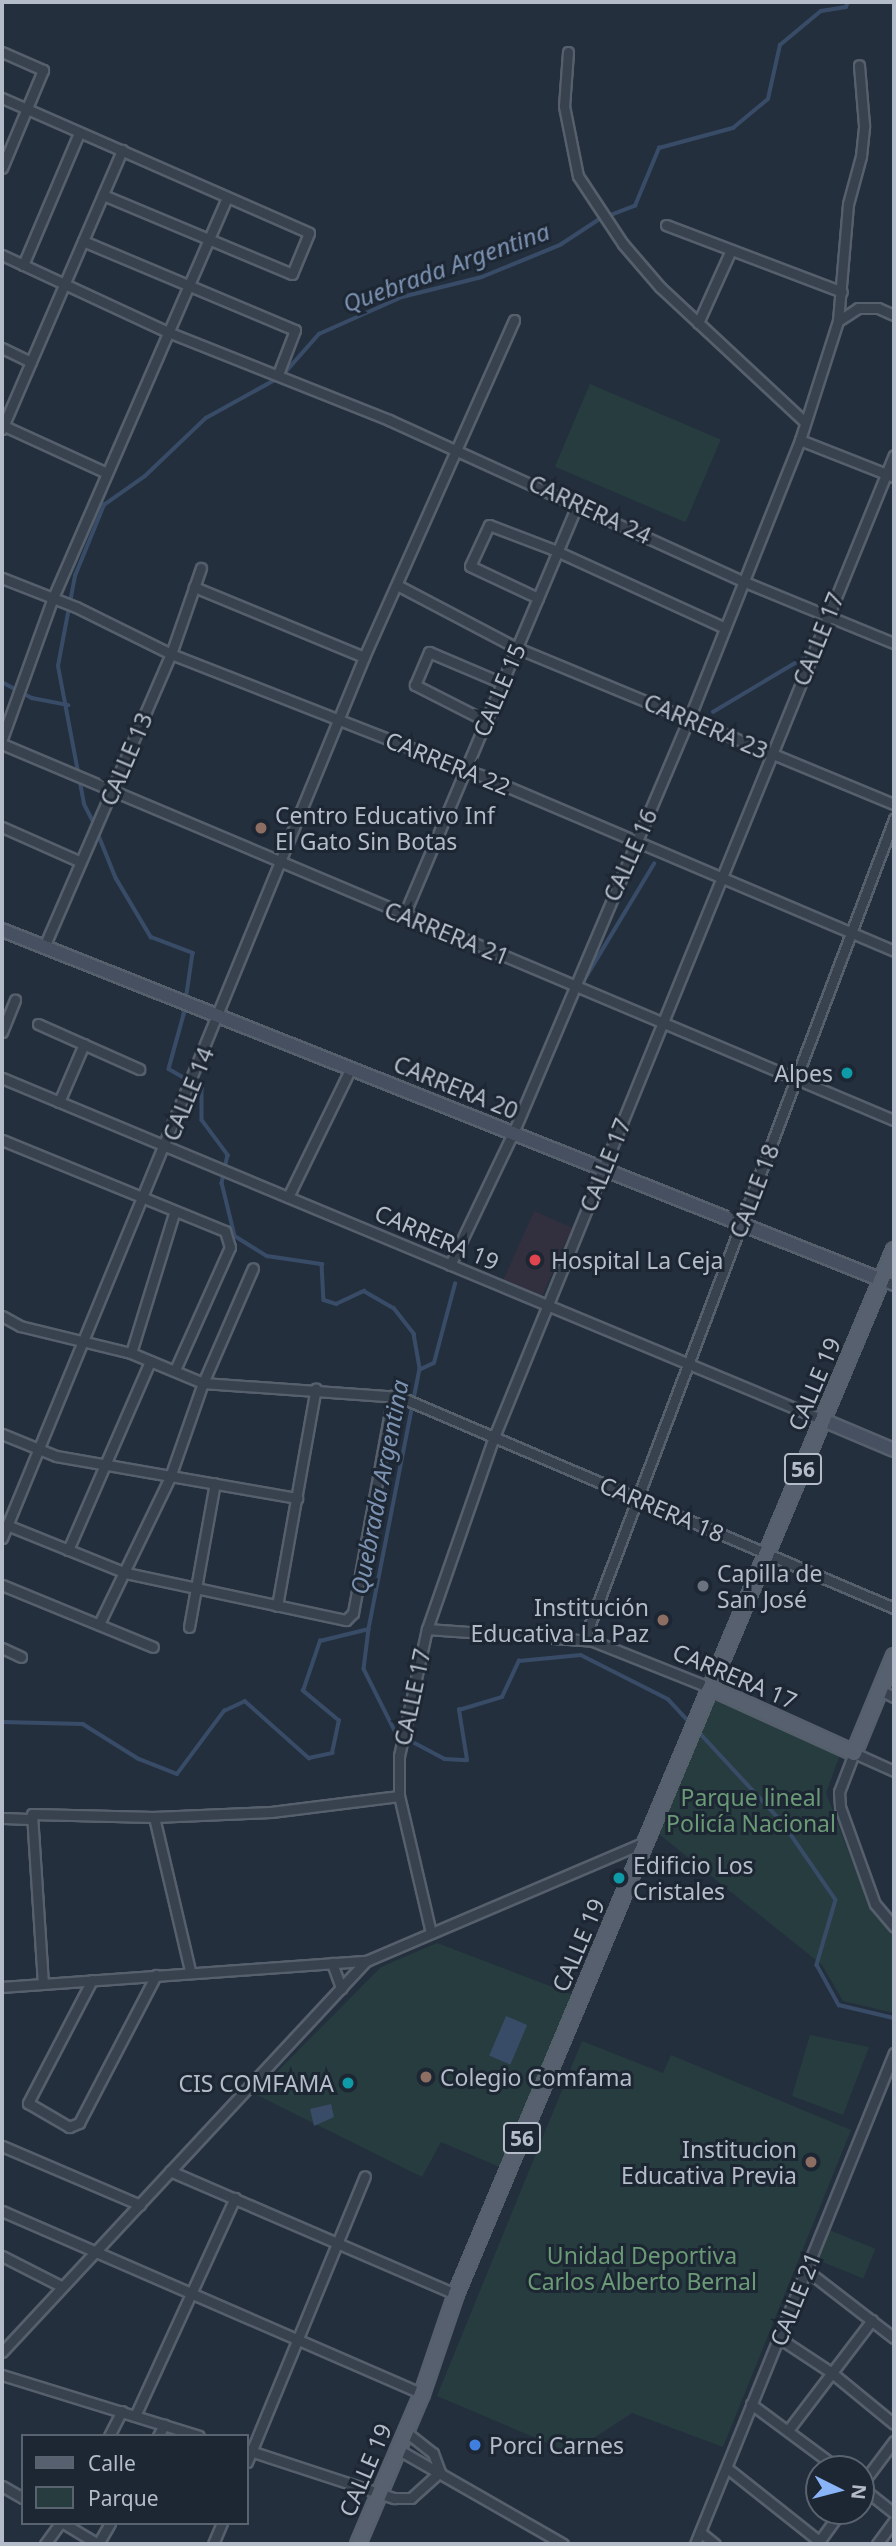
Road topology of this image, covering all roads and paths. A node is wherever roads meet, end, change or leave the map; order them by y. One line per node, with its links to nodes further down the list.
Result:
1 (2, 52): 5 (street)
2 (568, 52): 24 (street)
3 (859, 65): 20 (street, CALLE 16)
4 (2, 98): 5 (street)
5 (27, 109): 6 (street); 8 (street)
6 (79, 132): 7 (street); 17 (street)
7 (122, 150): 10 (street); 11 (street)
8 (5, 151): 9 (street)
9 (2, 168)
10 (103, 195): 13 (street); 14 (street)
11 (228, 198): 14 (street); 14 (street)
12 (666, 225): 15 (street)
13 (83, 241): 18 (street); 19 (street)
14 (208, 242): 19 (street)
15 (731, 250): 20 (street); 24 (street)
16 (2, 255): 17 (street, CARRERA 24)
17 (23, 265): 18 (street, CARRERA 24)
18 (64, 284): 25 (street, CARRERA 24); 27 (street)
19 (188, 287): 25 (street); 28 (street)
20 (842, 292): 23 (street, CALLE 16)
21 (894, 315): 23 (street)
22 (514, 320): 32 (street, CALLE 14)
23 (838, 321): 29 (street, CALLE 16)
24 (698, 323): 29 (street)
25 (168, 332): 28 (street, CARRERA 24); 34 (street)
26 (2, 348): 27 (street)
27 (31, 362): 30 (street)
28 (282, 375): 32 (street, CARRERA 24)
29 (805, 422): 31 (street, CALLE 16)
30 (2, 426): 34 (street)
31 (800, 440): 35 (street); 40 (street, CALLE 16)
32 (456, 449): 36 (street, CARRERA 24); 41 (street, CALLE 14)
33 (894, 456): 35 (street, CALLE 17)
34 (107, 473): 44 (street)
35 (890, 475): 45 (street, CALLE 17)
36 (578, 503): 37 (street, CALLE 15); 40 (street, CARRERA 24)
37 (557, 552): 43 (street, CALLE 15); 43 (street); 46 (street)
38 (201, 568): 42 (street, CALLE 13)
39 (2, 578): 44 (street, CARRERA 22)
40 (745, 582): 45 (street, CARRERA 24); 46 (street, CALLE 16)
41 (397, 585): 48 (street, CARRERA 23); 50 (street, CALLE 14)
42 (194, 587): 49 (street, CALLE 13); 50 (street)
43 (538, 598): 48 (street, CALLE 15)
44 (52, 600): 49 (street, CARRERA 22); 55 (street)
45 (827, 616): 47 (street, CARRERA 24); 56 (street, CALLE 17)
46 (725, 628): 53 (street, CALLE 16)
47 (894, 643)
48 (517, 648): 51 (street, CALLE 15); 53 (street, CARRERA 23)
49 (171, 654): 52 (street, CARRERA 22); 58 (street, CALLE 13)
50 (364, 657): 52 (street, CALLE 14)
51 (502, 683): 54 (street, CALLE 15); 54 (street)
52 (338, 718): 57 (street, CARRERA 22); 64 (street, CALLE 14)
53 (689, 719): 56 (street, CARRERA 23); 62 (street, CALLE 16)
54 (486, 721): 57 (street, CALLE 15)
55 (2, 741): 58 (street, CARRERA 21)
56 (772, 753): 59 (street, CARRERA 23); 65 (street, CALLE 17)
57 (466, 769): 62 (street, CARRERA 22); 66 (street, CALLE 15)
58 (113, 792): 63 (street, CALLE 13); 64 (street, CARRERA 21)
59 (894, 804)
60 (894, 819): 68 (street, CALLE 18)
61 (2, 827): 63 (street)
62 (635, 843): 65 (street, CARRERA 22); 71 (street, CALLE 16)
63 (80, 862): 69 (street, CALLE 13)
64 (279, 864): 66 (street, CARRERA 21); 73 (street, CALLE 14)
65 (721, 879): 68 (street, CARRERA 22); 74 (street, CALLE 17)
66 (404, 915): 71 (street, CARRERA 21)
67 (2, 930): 69 (main road, CARRERA 20)
68 (852, 933): 70 (street, CARRERA 22); 81 (street, CALLE 18)
69 (44, 947): 73 (main road, CARRERA 20)
70 (894, 951)
71 (575, 986): 74 (street, CARRERA 21); 84 (street, CALLE 16)
72 (15, 1000): 76 (street)
73 (220, 1015): 78 (main road, CARRERA 20); 86 (street, CALLE 14)
74 (662, 1023): 81 (street, CARRERA 21); 87 (street, CALLE 17)
75 (38, 1024): 77 (street)
76 (2, 1032)
77 (84, 1044): 79 (street); 82 (street)
78 (351, 1068): 84 (main road, CARRERA 20); 88 (street)
79 (139, 1069)
80 (2, 1078): 82 (street, CARRERA 19)
81 (796, 1079): 83 (street, CARRERA 21); 91 (street, CALLE 18)
82 (60, 1102): 86 (street, CARRERA 19)
83 (894, 1120)
84 (513, 1133): 87 (main road, CARRERA 20); 93 (street, CALLE 16)
85 (2, 1140): 89 (street)
86 (164, 1150): 88 (street, CARRERA 19); 89 (street, CALLE 14)
87 (603, 1169): 91 (main road, CARRERA 20); 96 (street, CALLE 17)
88 (288, 1197): 93 (street, CARRERA 19)
89 (144, 1198): 90 (street); 98 (street, CALLE 14)
90 (174, 1213): 99 (street); 102 (street)
91 (742, 1224): 95 (main road, CARRERA 20); 101 (street, CALLE 18)
92 (894, 1250): 95 (main road, CALLE 19 / 56)
93 (450, 1265): 96 (street, CARRERA 19)
94 (253, 1268): 103 (street)
95 (888, 1283): 106 (main road, CALLE 19 / 56)
96 (548, 1305): 101 (street, CARRERA 19); 108 (street, CALLE 17)
97 (2, 1316): 98 (street, CARRERA 18)
98 (85, 1339): 99 (street, CARRERA 18); 110 (street, CALLE 14)
99 (131, 1353): 100 (street, CARRERA 18)
100 (150, 1360): 102 (street, CARRERA 18); 111 (street)
101 (689, 1364): 106 (street, CARRERA 19); 115 (street, CALLE 18)
102 (175, 1370): 103 (street, CARRERA 18)
103 (204, 1382): 104 (street, CARRERA 18); 112 (street)
104 (316, 1388): 105 (street, CARRERA 18); 114 (street)
105 (397, 1397): 108 (street, CARRERA 18); 123 (street)
106 (823, 1420): 109 (main road, CARRERA 19); 119 (main road, CALLE 19 / 56)
107 (2, 1434): 110 (street)
108 (494, 1437): 115 (street, CARRERA 18); 127 (street, CALLE 17)
109 (894, 1450)
110 (37, 1452): 111 (street); 116 (street, CALLE 14)
111 (104, 1465): 112 (street); 118 (street)
112 (170, 1477): 113 (street); 120 (street)
113 (215, 1483): 114 (street); 122 (street)
114 (297, 1497): 123 (street)
115 (638, 1498): 119 (street, CARRERA 18); 128 (street, CALLE 18)
116 (7, 1525): 117 (street, CALLE 14); 118 (street)
117 (2, 1538)
118 (68, 1550): 120 (street)
119 (767, 1555): 124 (street, CARRERA 18); 133 (main road, CALLE 19 / 56)
120 (126, 1573): 122 (street); 125 (street)
121 (2, 1584): 125 (street)
122 (196, 1590): 123 (street); 126 (street)
123 (277, 1606)
124 (894, 1608)
125 (99, 1624): 129 (street)
126 (189, 1627)
127 (427, 1629): 128 (street, CARRERA 17); 138 (street, CALLE 17)
128 (584, 1640): 133 (street, CARRERA 17)
129 (153, 1647)
130 (2, 1648): 132 (street)
131 (894, 1656): 134 (main road)
132 (21, 1657)
133 (711, 1688): 136 (main road, CARRERA 17); 142 (main road, CALLE 19 / 56)
134 (880, 1690): 135 (street); 136 (main road)
135 (894, 1697)
136 (854, 1753): 137 (street, CARRERA 17); 143 (street)
137 (894, 1771)
138 (399, 1796): 140 (street); 144 (street, CALLE 17)
139 (2, 1818): 141 (street)
140 (154, 1818): 141 (street); 147 (street)
141 (30, 1819): 150 (street)
142 (645, 1842): 144 (street); 166 (main road, CALLE 19 / 56)
143 (894, 1927)
144 (431, 1933): 145 (street)
145 (366, 1961): 146 (street); 151 (street)
146 (332, 1963): 147 (street); 151 (street)
147 (190, 1971): 148 (street)
148 (156, 1975): 149 (street); 149 (street)
149 (92, 1980): 150 (street)
150 (43, 1984): 152 (street)
151 (341, 1989): 155 (street)
152 (3, 1991)
153 (894, 2053): 163 (street, CALLE 21)
154 (2, 2146): 158 (street)
155 (170, 2171): 157 (street); 158 (street)
156 (365, 2176): 160 (street)
157 (235, 2199): 160 (street); 165 (street)
158 (140, 2204): 161 (street)
159 (2, 2211): 161 (street)
160 (338, 2243): 166 (street); 170 (street)
161 (96, 2254): 164 (street); 165 (street)
162 (2, 2256): 164 (street)
163 (806, 2270): 167 (street); 168 (street, CALLE 21)
164 (61, 2286): 171 (street)
165 (190, 2294): 170 (street); 177 (street)
166 (456, 2294): 174 (main road, CALLE 19 / 56)
167 (872, 2320): 169 (street); 172 (street)
168 (779, 2338): 172 (street); 175 (street, CALLE 21)
169 (894, 2338)
170 (298, 2340): 174 (street); 187 (street)
171 (2, 2352)
172 (832, 2373): 178 (street); 180 (street)
173 (2, 2375): 176 (street)
174 (422, 2394): 181 (main road, CALLE 19 / 56)
175 (751, 2404): 180 (street); 190 (street, CALLE 21)
176 (122, 2412): 177 (street); 182 (street)
177 (135, 2416): 179 (street)
178 (894, 2424)
179 (164, 2425): 183 (street); 184 (street)
180 (789, 2429): 188 (street)
181 (406, 2431): 186 (main road, CALLE 19 / 56); 191 (street)
182 (110, 2434)
183 (159, 2434)
184 (193, 2434)
185 (894, 2441): 189 (street)
186 (398, 2450): 191 (street); 193 (main road, CALLE 19 / 56)
187 (249, 2451): 193 (street)
188 (822, 2455)
189 (875, 2467)
190 (727, 2468): 203 (street, CALLE 21); 204 (street)
191 (440, 2472): 193 (street); 209 (street)
192 (2, 2486): 194 (street)
193 (379, 2494): 208 (main road, CALLE 19 / 56)
194 (21, 2497)
195 (875, 2497): 196 (street)
196 (894, 2512)
197 (894, 2521): 212 (street)
198 (60, 2525): 205 (street)
199 (65, 2525): 206 (street)
200 (109, 2525): 206 (street)
201 (221, 2525): 207 (street)
202 (831, 2525): 204 (street)
203 (700, 2532): 210 (street, CALLE 21); 211 (street)
204 (818, 2543)
205 (45, 2544)
206 (98, 2544)
207 (214, 2544)
208 (358, 2544)
209 (563, 2544)
210 (695, 2544)
211 (715, 2544)
212 (877, 2544)

